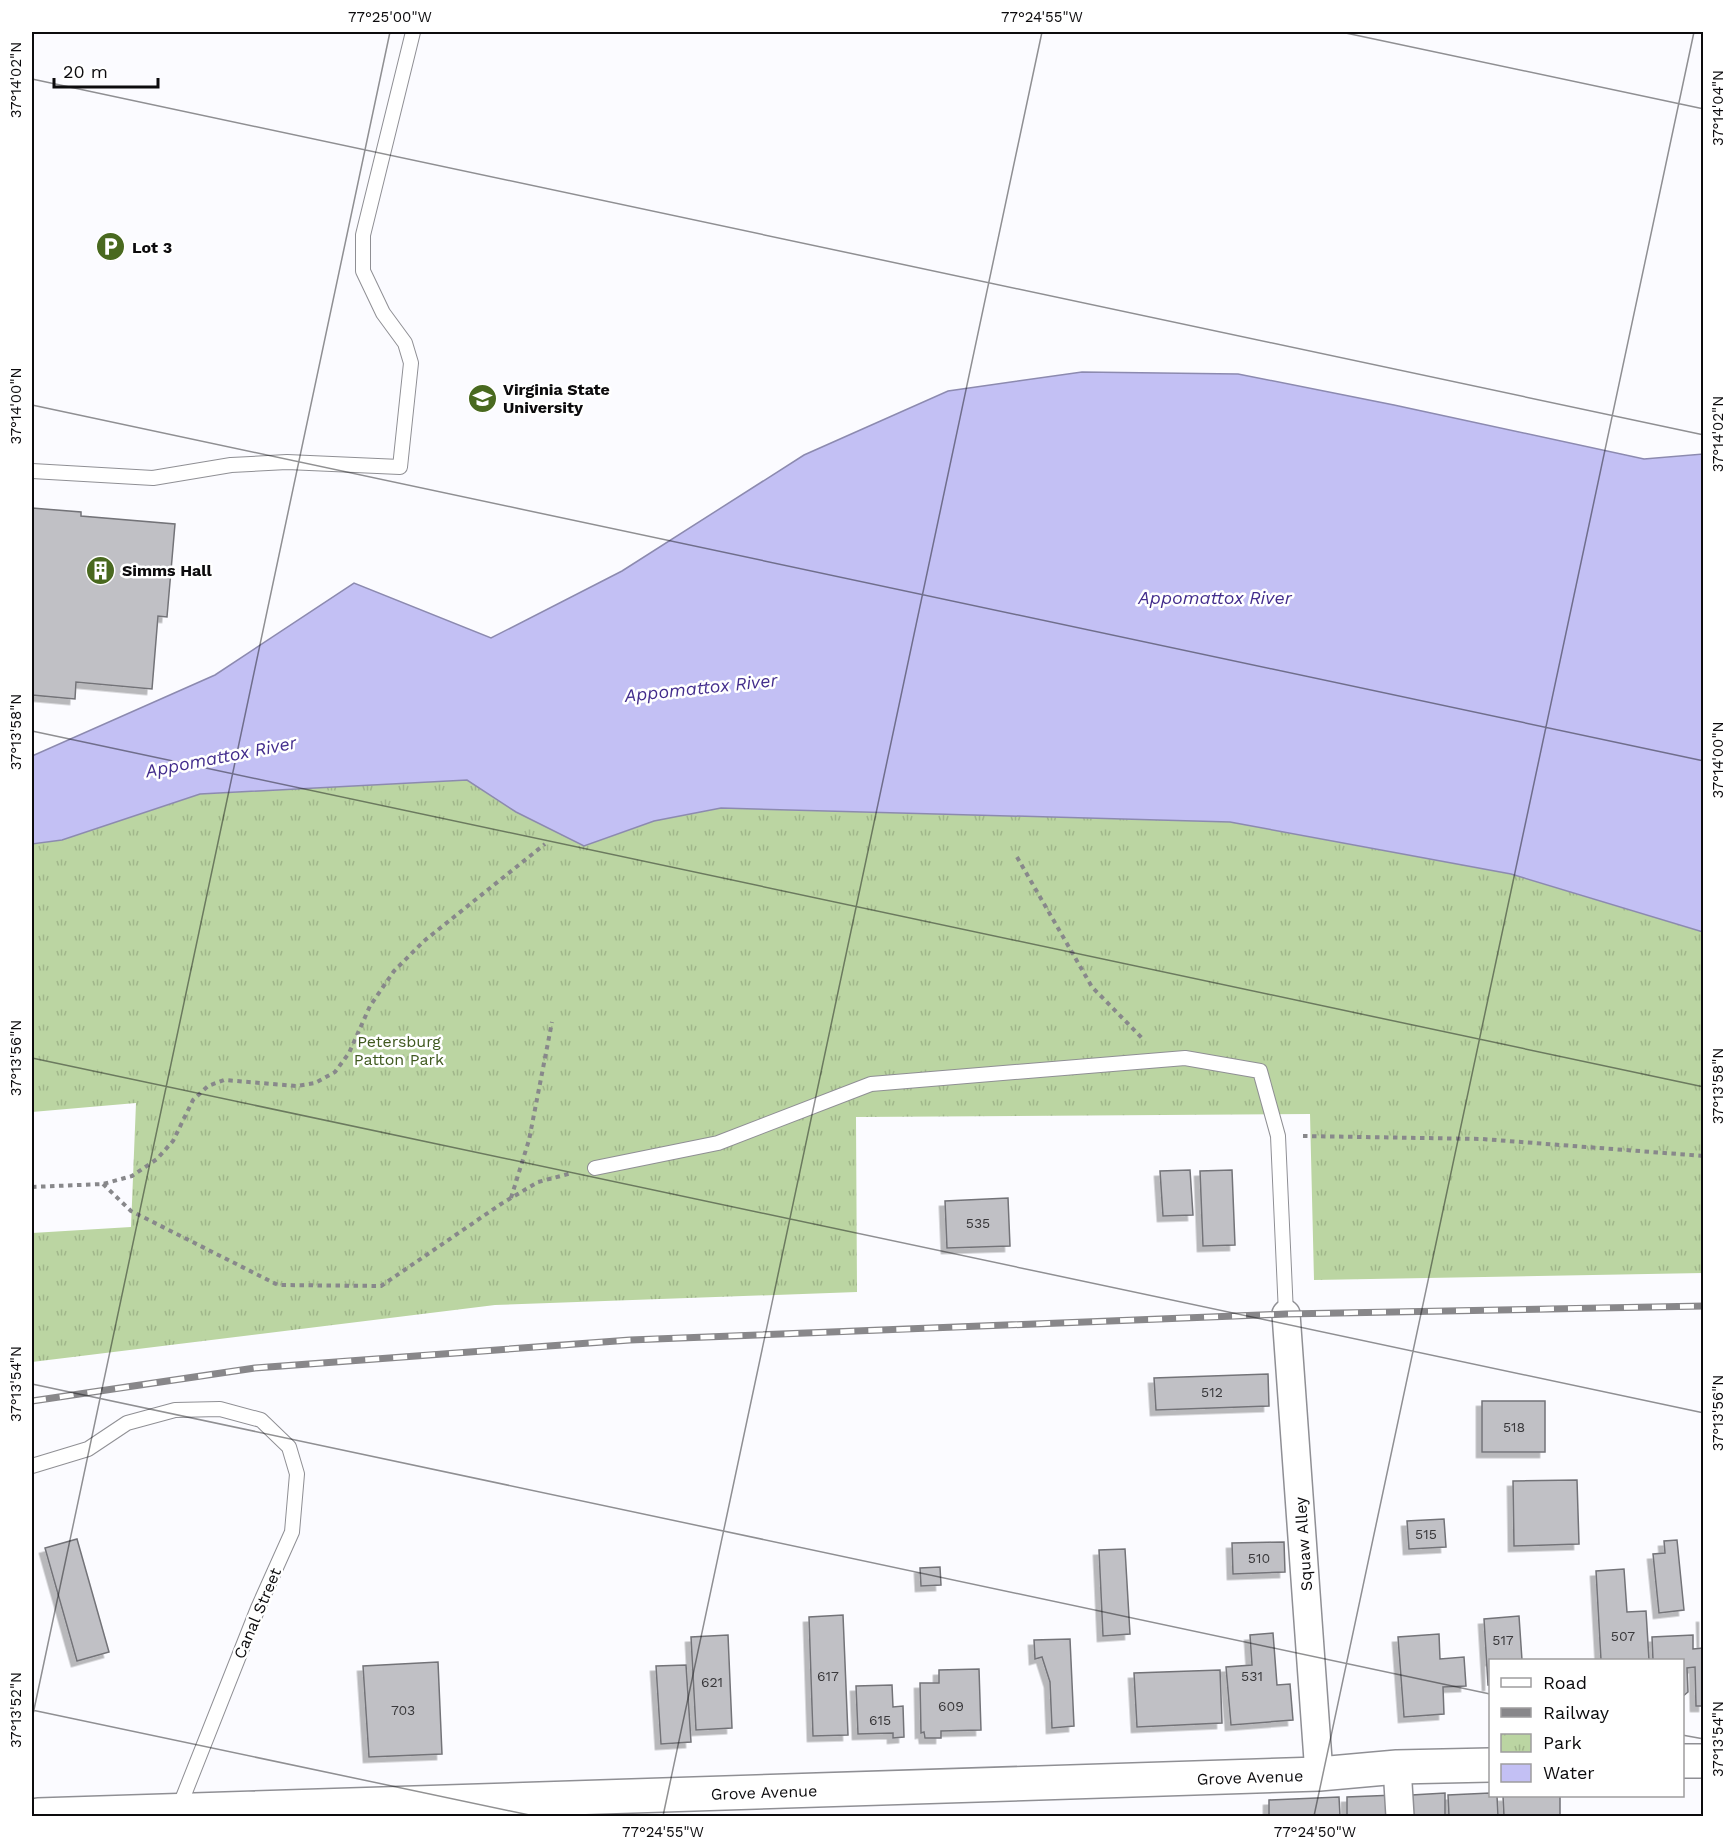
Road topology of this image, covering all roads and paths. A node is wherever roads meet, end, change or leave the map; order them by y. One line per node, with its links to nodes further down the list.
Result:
1 (413, 32): 2 (lane)
2 (32, 471)
3 (545, 844): 10 (path)
4 (1017, 857): 6 (path)
5 (552, 1022): 12 (path)
6 (1164, 1060): 7 (lane); 9 (lane)
7 (1278, 1136): 8 (path); 13 (lane)
8 (1704, 1156)
9 (595, 1168): 12 (path)
10 (103, 1184): 11 (path); 12 (path)
11 (32, 1187)
12 (511, 1198)
13 (1286, 1314): 19 (street, Squaw Alley)
14 (32, 1467): 22 (lane, Canal Street)
15 (1684, 1761): 16 (main road)
16 (1704, 1761)
17 (1489, 1765): 18 (main road, Grove Avenue)
18 (1397, 1767): 19 (main road, Grove Avenue); 24 (street)
19 (1319, 1774): 21 (main road, Grove Avenue)
20 (36, 1807): 22 (main road, Grove Avenue)
21 (468, 1809): 23 (main road, Grove Avenue)
22 (178, 1811): 23 (main road, Grove Avenue)
23 (220, 1813)
24 (1400, 1816)

